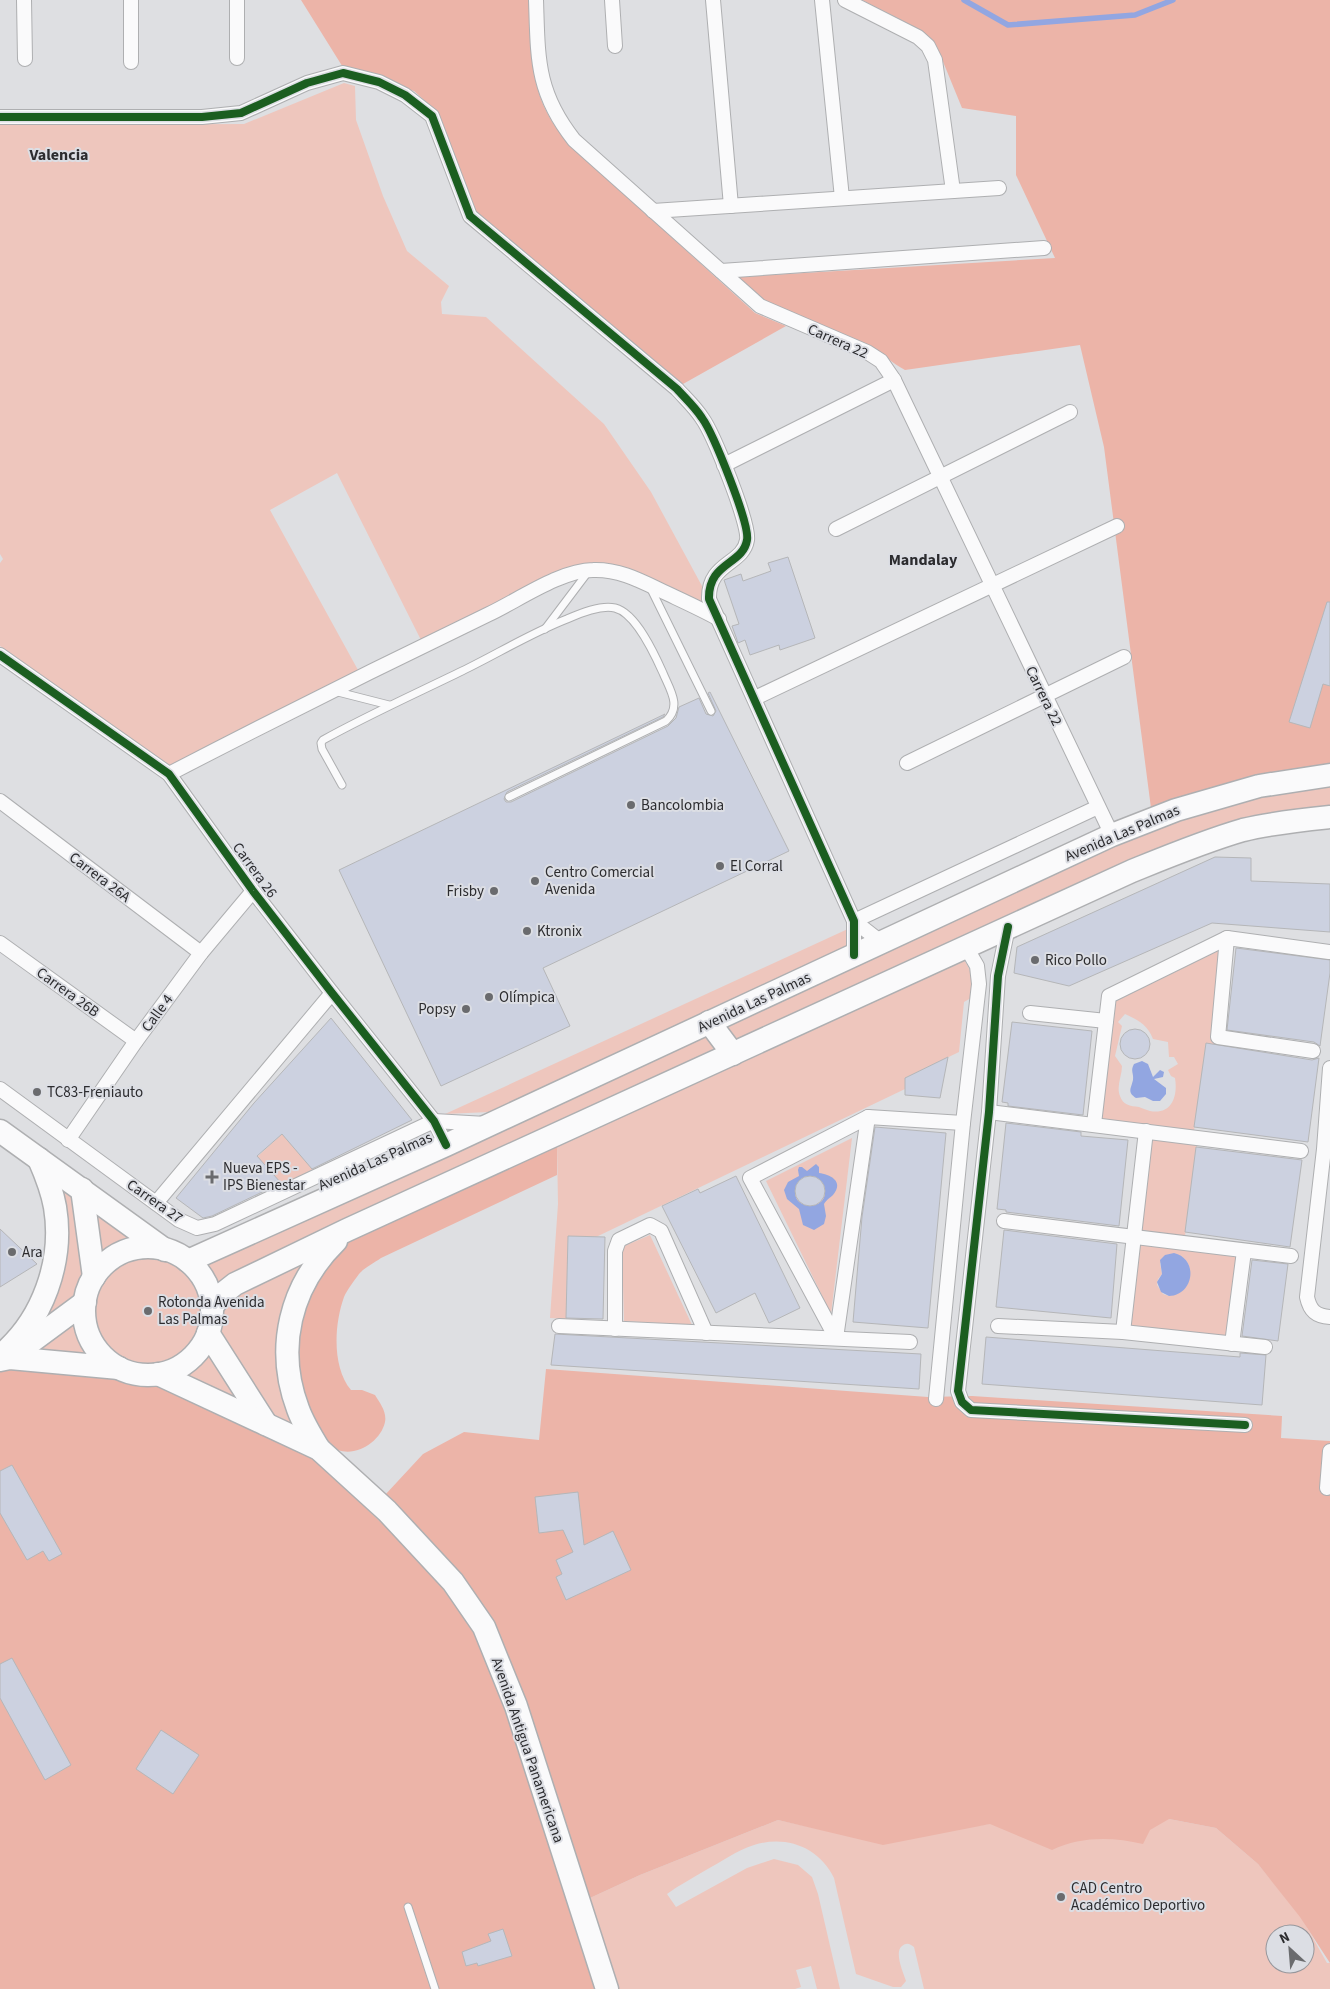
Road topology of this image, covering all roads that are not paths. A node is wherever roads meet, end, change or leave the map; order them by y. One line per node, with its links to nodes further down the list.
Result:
1 (24, 0): 11 (street)
2 (132, 0): 12 (street)
3 (237, 0): 10 (street)
4 (536, 0): 18 (street, Carrera 22)
5 (612, 0): 9 (street)
6 (713, 0): 17 (street)
7 (822, 0): 16 (street)
8 (845, 0): 15 (street)
9 (615, 46)
10 (237, 58)
11 (25, 60)
12 (131, 62)
13 (0, 117): 23 (street)
14 (1000, 188): 15 (street)
15 (953, 191): 16 (street)
16 (842, 198): 17 (street)
17 (731, 206): 18 (street)
18 (653, 211): 20 (street, Carrera 22)
19 (1044, 248): 20 (street)
20 (721, 271): 21 (street, Carrera 22)
21 (894, 380): 23 (street); 24 (street, Carrera 22)
22 (1070, 412): 24 (street)
23 (724, 466): 30 (street)
24 (941, 477): 26 (street); 29 (street, Carrera 22)
25 (1116, 526): 29 (street)
26 (836, 529)
27 (590, 570): 28 (street); 31 (lane); 34 (street)
28 (649, 585): 30 (street); 38 (lane)
29 (991, 585): 35 (street, Carrera 22); 36 (street)
30 (719, 619): 36 (street)
31 (545, 629): 37 (lane); 43 (lane)
32 (0, 655): 40 (street, Carrera 26)
33 (1124, 657): 35 (street)
34 (331, 690): 37 (lane); 40 (street)
35 (1044, 696): 39 (street); 45 (street, Carrera 22)
36 (755, 698): 49 (street)
37 (389, 705): 42 (lane)
38 (711, 711)
39 (907, 763)
40 (170, 774): 48 (street, Carrera 26)
41 (1330, 775): 47 (main road, Avenida Las Palmas)
42 (342, 785)
43 (509, 797)
44 (0, 801): 56 (street, Carrera 26A)
45 (1098, 807): 47 (street, Carrera 22); 49 (street)
46 (1330, 817): 50 (main road)
47 (1112, 835): 52 (main road, Avenida Las Palmas)
48 (253, 891): 56 (street, Calle 4); 58 (street, Carrera 26)
49 (854, 921): 52 (street); 57 (street)
50 (1008, 927): 54 (main road); 67 (street)
51 (1227, 938): 55 (street); 60 (street); 63 (street)
52 (881, 942): 57 (main road, Avenida Las Palmas)
53 (0, 943): 62 (street, Carrera 26B)
54 (966, 947): 64 (main road); 70 (street)
55 (1329, 952)
56 (201, 953): 62 (street, Calle 4)
57 (854, 955): 61 (main road, Avenida Las Palmas)
58 (332, 993): 69 (street, Carrera 26); 81 (street)
59 (1030, 1013): 60 (street)
60 (1106, 1021): 72 (street)
61 (709, 1022): 64 (main road); 71 (main road, Avenida Las Palmas)
62 (136, 1041): 75 (street, Calle 4)
63 (1312, 1051)
64 (733, 1054): 83 (main road)
65 (1330, 1068): 77 (street)
66 (0, 1089): 75 (street, Carrera 27)
67 (989, 1112): 72 (street); 108 (street)
68 (868, 1117): 70 (street); 99 (street); 99 (street)
69 (434, 1121): 71 (street); 76 (street, Carrera 26); 81 (street, Carrera 27)
70 (963, 1123): 106 (street)
71 (489, 1124): 76 (main road, Avenida Las Palmas)
72 (1094, 1124): 74 (street)
73 (0, 1131): 79 (main road)
74 (1146, 1131): 78 (street); 84 (street)
75 (68, 1140): 81 (street, Carrera 27)
76 (446, 1145): 88 (main road, Avenida Las Palmas)
77 (1327, 1149): 92 (street)
78 (1301, 1151)
79 (39, 1159): 80 (main road); 103 (main road)
80 (82, 1189): 85 (main road); 89 (main road)
81 (156, 1202)
82 (1004, 1221): 84 (street)
83 (347, 1230): 91 (main road); 109 (main road)
84 (1134, 1236): 86 (street); 96 (street)
85 (165, 1250): 88 (main road); 89 (main road)
86 (1244, 1251): 87 (street); 101 (street)
87 (1291, 1256)
88 (188, 1261): 91 (main road)
89 (94, 1277): 90 (main road)
90 (85, 1302): 103 (main road); 104 (main road)
91 (212, 1307): 98 (main road)
92 (1330, 1317)
93 (559, 1326): 95 (street)
94 (998, 1326): 96 (street)
95 (615, 1329): 97 (street); 97 (street)
96 (1123, 1332): 101 (street)
97 (706, 1333): 99 (street)
98 (208, 1334): 105 (main road); 107 (main road)
99 (836, 1338): 100 (street)
100 (910, 1342)
101 (1232, 1344): 102 (street)
102 (1265, 1347)
103 (3, 1358): 104 (main road)
104 (119, 1368): 105 (main road)
105 (158, 1374): 107 (main road, Avenida Antigua Panamericana)
106 (936, 1399)
107 (266, 1424): 109 (main road, Avenida Antigua Panamericana)
108 (1245, 1425)
109 (319, 1449): 114 (main road, Avenida Antigua Panamericana)
110 (1330, 1451): 111 (street)
111 (1327, 1488)
112 (408, 1907): 113 (lane)
113 (435, 1989)
114 (607, 1989)

